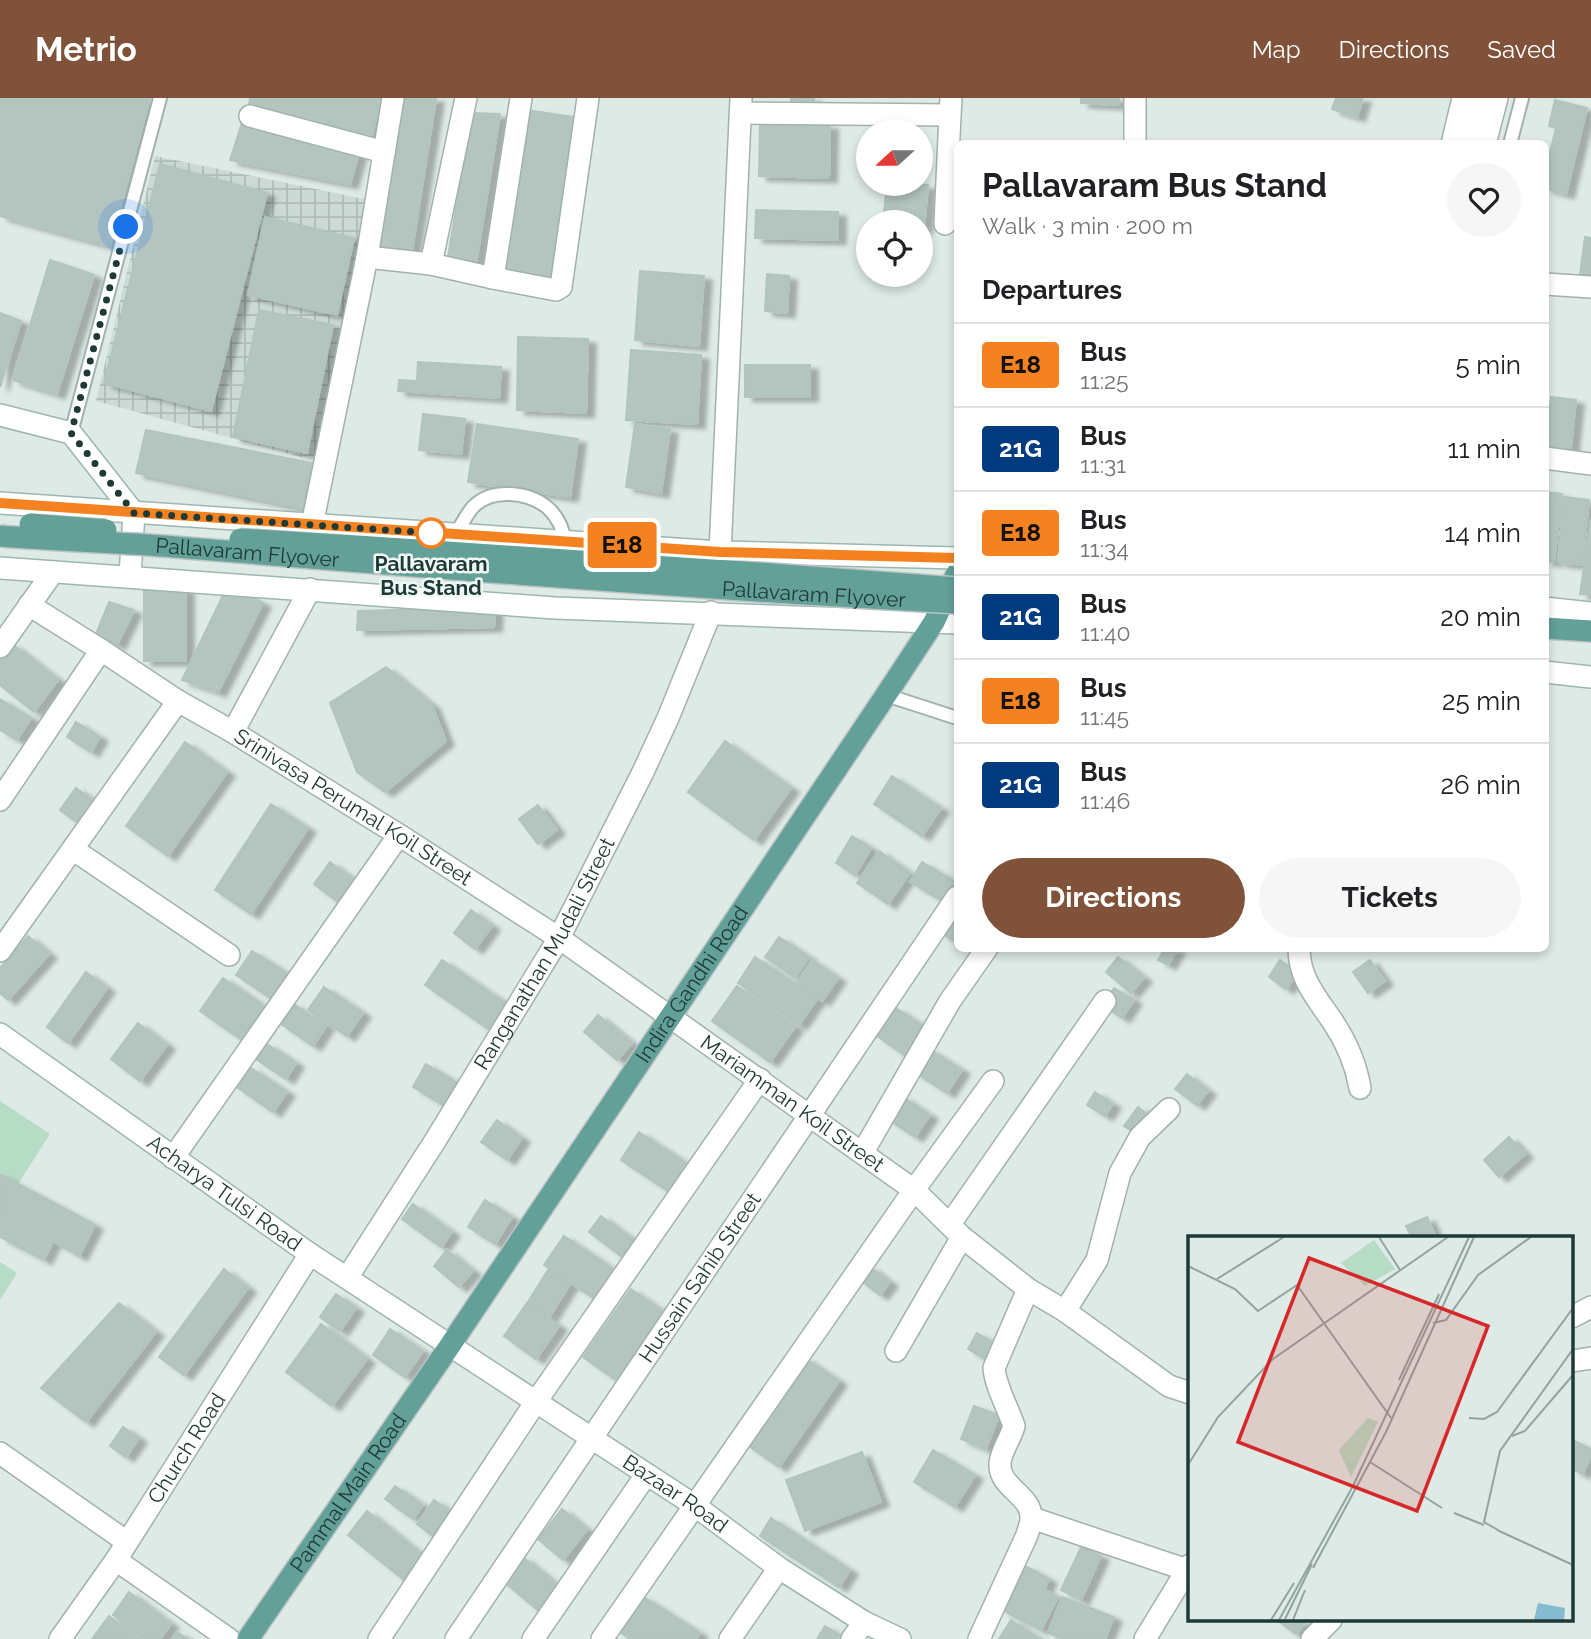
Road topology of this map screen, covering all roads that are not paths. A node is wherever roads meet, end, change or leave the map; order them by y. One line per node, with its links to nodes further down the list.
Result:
1 (160, 98): 27 (lane)
2 (393, 98): 19 (street)
3 (466, 98): 22 (street)
4 (521, 98): 23 (street)
5 (588, 98): 23 (street)
6 (1135, 98): 14 (street)
7 (1463, 98): 15 (street)
8 (1480, 98): 16 (street)
9 (1497, 98): 17 (street)
10 (1522, 98): 18 (lane)
11 (741, 105): 12 (street); 37 (street)
12 (951, 107): 20 (street)
13 (250, 116): 19 (street)
14 (1135, 140)
15 (1453, 140)
16 (1468, 140)
17 (1486, 140)
18 (1511, 140)
19 (384, 152): 21 (street)
20 (945, 224)
21 (367, 257): 22 (street); 33 (street)
22 (431, 264): 23 (street)
23 (492, 278)
24 (1549, 284): 25 (street)
25 (1591, 287)
26 (0, 415): 27 (street)
27 (71, 433): 31 (street)
28 (1549, 459): 29 (street)
29 (1591, 464)
30 (0, 503): 31 (street)
31 (134, 513): 33 (street); 41 (street)
32 (0, 522): 43 (main road, Pallavaram Flyover, bridge)
33 (312, 526): 34 (street)
34 (455, 535): 36 (street); 36 (lane)
35 (0, 536): 45 (main road, Pallavaram Flyover, bridge)
36 (565, 542): 37 (street)
37 (720, 552): 38 (street)
38 (954, 558)
39 (0, 568): 40 (street)
40 (53, 572): 41 (street); 46 (street)
41 (130, 576): 44 (street)
42 (954, 579): 50 (main road, Indira Gandhi Road)
43 (954, 588)
44 (310, 589): 48 (street); 63 (street)
45 (954, 603)
46 (29, 605): 56 (street); 57 (street, Srinivasa Perumal Koil Street)
47 (1549, 608): 49 (street)
48 (711, 612): 50 (street); 68 (street, Ranganathan Mudali Street)
49 (1591, 613)
50 (934, 622): 51 (street); 60 (main road, Indira Gandhi Road)
51 (954, 624)
52 (1549, 628): 53 (main road)
53 (1591, 631)
54 (1549, 642): 55 (main road)
55 (1591, 645)
56 (0, 647)
57 (101, 650): 61 (street, Srinivasa Perumal Koil Street); 64 (street)
58 (1549, 675): 59 (street)
59 (1591, 677)
60 (886, 695): 62 (lane); 74 (main road, Indira Gandhi Road)
61 (178, 701): 63 (street, Srinivasa Perumal Koil Street); 66 (street)
62 (954, 717)
63 (233, 732): 65 (street, Srinivasa Perumal Koil Street)
64 (0, 800)
65 (399, 835): 68 (street, Srinivasa Perumal Koil Street); 82 (street)
66 (74, 850): 69 (street); 72 (street)
67 (954, 902): 80 (street, Hussain Sahib Street)
68 (559, 938): 74 (street, Srinivasa Perumal Koil Street); 86 (street, Ranganathan Mudali Street)
69 (0, 951)
70 (983, 952): 81 (street)
71 (1300, 952): 78 (street)
72 (229, 955)
73 (1105, 1002): 84 (street)
74 (669, 1018): 76 (street, Mariamman Koil Street); 91 (main road, Indira Gandhi Road)
75 (0, 1034): 82 (street, Acharya Tulsi Road)
76 (760, 1079): 80 (street, Mariamman Koil Street); 94 (street)
77 (993, 1081): 83 (street)
78 (1360, 1088)
79 (1169, 1109): 89 (street)
80 (810, 1118): 81 (street, Mariamman Koil Street); 95 (street, Hussain Sahib Street)
81 (863, 1152): 83 (street, Mariamman Koil Street)
82 (173, 1158): 85 (street, Acharya Tulsi Road)
83 (914, 1190): 84 (street, Mariamman Koil Street); 98 (street)
84 (956, 1231): 87 (street, Mariamman Koil Street); 92 (street)
85 (310, 1254): 86 (street, Acharya Tulsi Road); 100 (street, Church Road)
86 (346, 1278): 91 (street, Acharya Tulsi Road)
87 (1028, 1289): 89 (street, Mariamman Koil Street); 99 (street)
88 (1591, 1307): 90 (street)
89 (1065, 1311): 93 (street, Mariamman Koil Street)
90 (1574, 1316)
91 (449, 1347): 94 (street, Bazaar Road); 108 (main road, Pammal Main Road)
92 (896, 1351)
93 (1188, 1391)
94 (535, 1403): 95 (street, Bazaar Road); 109 (street)
95 (591, 1440): 97 (street, Bazaar Road); 110 (street, Hussain Sahib Street)
96 (0, 1453): 100 (street)
97 (646, 1475): 98 (street, Bazaar Road); 111 (street)
98 (694, 1505): 101 (street, Bazaar Road); 112 (street)
99 (1032, 1518): 102 (street); 115 (street)
100 (121, 1551): 106 (street, Church Road); 107 (street)
101 (779, 1568): 105 (street, Bazaar Road); 113 (street)
102 (1188, 1568)
103 (1188, 1570): 116 (street)
104 (1329, 1622): 117 (street)
105 (858, 1630): 114 (street, Bazaar Road)
106 (60, 1639)
107 (229, 1639)
108 (248, 1639)
109 (379, 1639)
110 (456, 1639)
111 (533, 1639)
112 (602, 1639)
113 (730, 1639)
114 (900, 1639)
115 (979, 1639)
116 (1145, 1639)
117 (1312, 1639)

